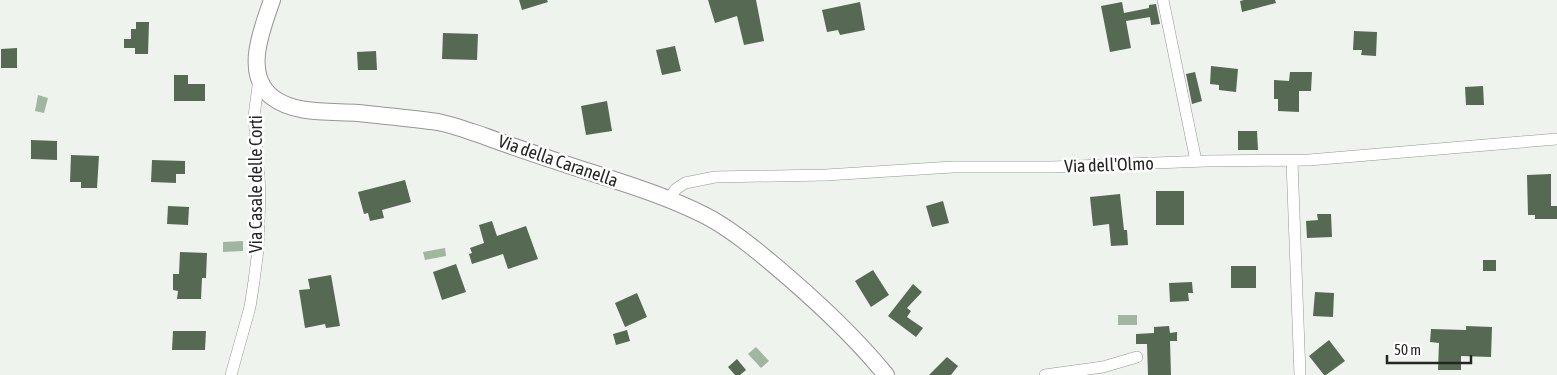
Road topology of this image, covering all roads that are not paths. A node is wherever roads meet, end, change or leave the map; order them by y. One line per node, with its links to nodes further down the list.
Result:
1 (272, 0): 3 (main road)
2 (1162, 0): 6 (street)
3 (259, 79): 7 (main road, Via della Caranella); 10 (street, Via Casale delle Corti)
4 (1557, 140): 5 (street, Via dell'Olmo)
5 (1292, 160): 6 (street, Via dell'Olmo); 13 (street)
6 (1196, 161): 7 (street, Via dell'Olmo)
7 (669, 199): 11 (main road, Via della Caranella)
8 (1136, 357): 9 (street)
9 (1113, 370): 12 (street)
10 (231, 375)
11 (886, 375)
12 (1045, 375)
13 (1300, 375)

